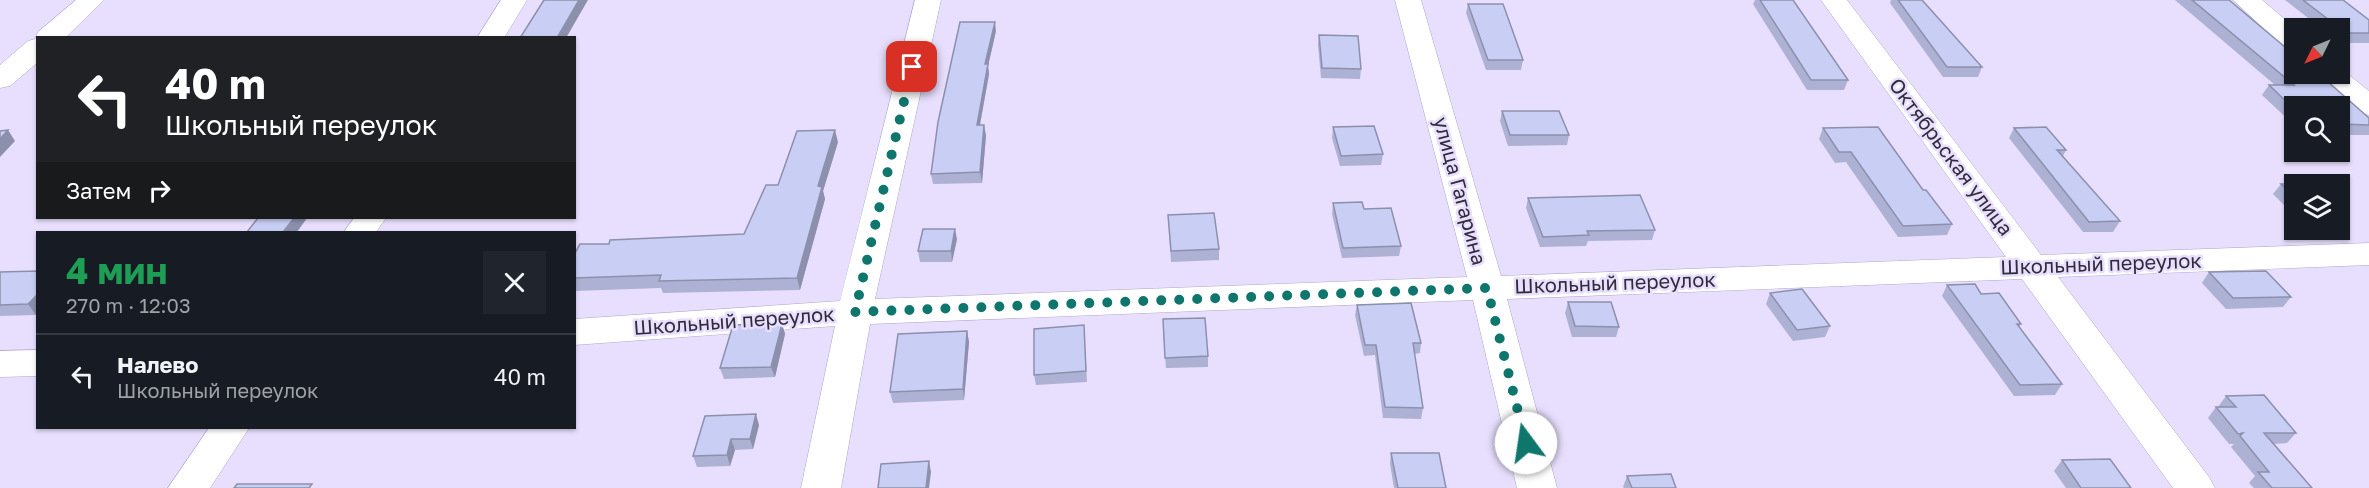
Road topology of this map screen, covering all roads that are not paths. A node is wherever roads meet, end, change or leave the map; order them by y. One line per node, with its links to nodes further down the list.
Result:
1 (91, 0): 8 (street)
2 (514, 0): 9 (street)
3 (928, 0): 17 (street)
4 (1408, 0): 16 (street, улица Гагарина)
5 (1834, 0): 15 (street, Октябрьская улица)
6 (2246, 0): 7 (street)
7 (2284, 33)
8 (50, 36)
9 (491, 36)
10 (36, 49): 11 (street)
11 (0, 80)
12 (2343, 84): 13 (street)
13 (2369, 106)
14 (2369, 254): 15 (street, Школьный переулок)
15 (2032, 267): 16 (street, Школьный переулок); 25 (street, Октябрьская улица)
16 (1487, 288): 17 (street, Школьный переулок); 24 (street, улица Гагарина)
17 (855, 312): 18 (street, Школьный переулок); 23 (street)
18 (576, 332)
19 (36, 363): 20 (street)
20 (0, 364)
21 (229, 429): 22 (street)
22 (188, 488)
23 (821, 488)
24 (1537, 488)
25 (2195, 488)

